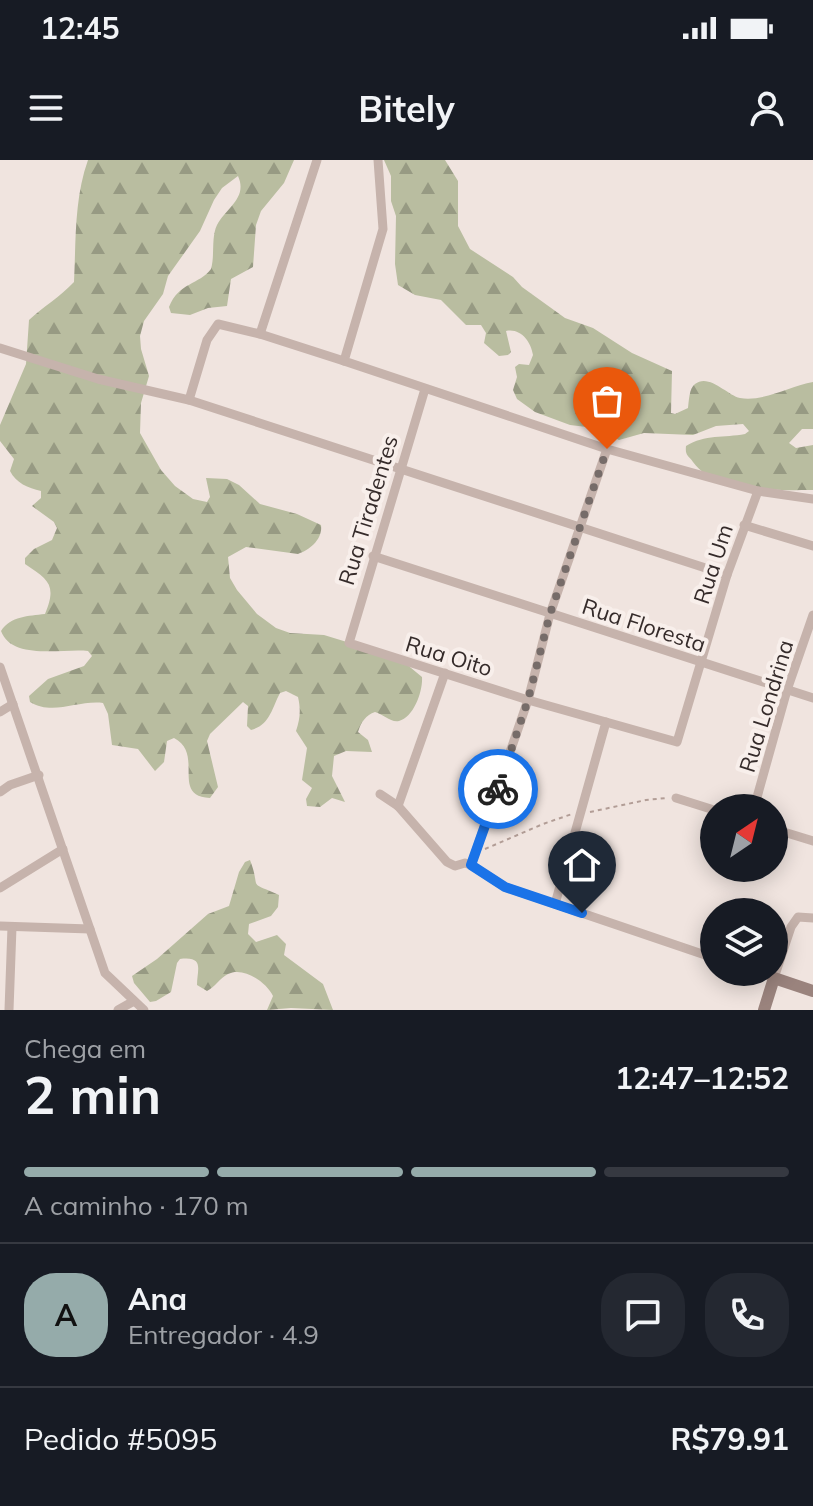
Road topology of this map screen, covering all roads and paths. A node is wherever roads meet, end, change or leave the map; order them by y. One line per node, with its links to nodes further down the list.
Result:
1 (317, 160): 3 (street)
2 (378, 160): 5 (street)
3 (260, 334): 5 (street); 7 (street)
4 (0, 348): 7 (street)
5 (344, 361): 6 (street)
6 (425, 389): 8 (street); 9 (street, Rua Tiradentes)
7 (189, 400): 9 (street)
8 (607, 449): 10 (street); 13 (street)
9 (401, 471): 13 (street); 15 (street, Rua Tiradentes)
10 (758, 491): 11 (street); 12 (street, Rua Um)
11 (813, 499)
12 (744, 525): 14 (street); 16 (street, Rua Um)
13 (579, 527): 16 (street); 17 (street)
14 (813, 546)
15 (373, 556): 17 (street, Rua Floresta); 19 (street, Rua Tiradentes)
16 (727, 575): 20 (street, Rua Um)
17 (550, 614): 20 (street, Rua Floresta); 25 (street)
18 (813, 615): 23 (street, Rua Londrina)
19 (349, 643): 22 (street, Rua Oito)
20 (701, 662): 23 (street, Rua Floresta); 29 (street, Rua Um)
21 (0, 667): 26 (street)
22 (445, 673): 25 (street, Rua Oito); 35 (street)
23 (787, 690): 24 (street, Rua Floresta); 33 (street, Rua Londrina)
24 (813, 698)
25 (528, 700): 28 (street, Rua Oito); 40 (street)
26 (13, 704): 27 (street); 30 (street)
27 (0, 712)
28 (606, 722): 29 (street, Rua Oito); 42 (street)
29 (677, 742)
30 (39, 775): 31 (street); 39 (street)
31 (0, 792)
32 (380, 794): 35 (street)
33 (758, 794)
34 (676, 798): 36 (street)
35 (398, 806): 40 (street)
36 (700, 806)
37 (788, 833): 38 (street)
38 (813, 841)
39 (63, 849): 41 (street); 46 (street)
40 (471, 865): 42 (street)
41 (0, 888)
42 (555, 904): 48 (street)
43 (813, 918): 47 (street)
44 (0, 926): 45 (street)
45 (12, 927): 46 (street); 53 (street)
46 (90, 929): 52 (street)
47 (788, 936)
48 (700, 953)
49 (788, 983): 51 (street)
50 (772, 986): 56 (street)
51 (813, 991)
52 (134, 1001): 54 (street); 55 (street)
53 (9, 1010)
54 (118, 1010)
55 (144, 1010)
56 (764, 1010)

